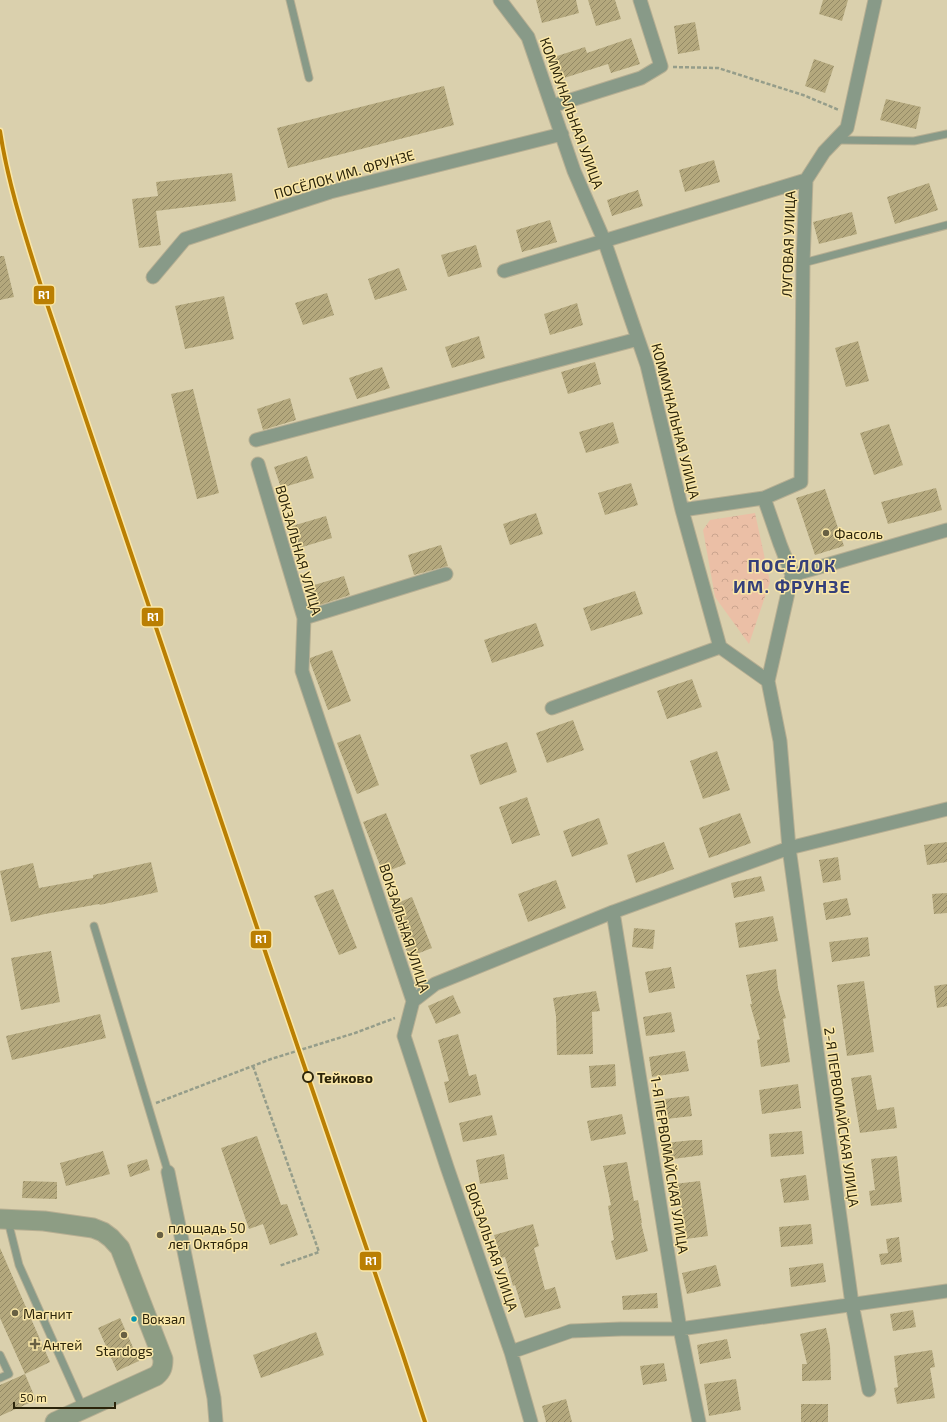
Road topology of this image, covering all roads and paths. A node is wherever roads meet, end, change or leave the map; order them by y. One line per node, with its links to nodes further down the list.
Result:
1 (290, 0): 6 (lane)
2 (500, 0): 7 (street, КОММУНАЛЬНАЯ УЛИЦА)
3 (640, 0): 5 (street)
4 (875, 0): 8 (street, ЛУГОВАЯ УЛИЦА)
5 (661, 66): 7 (street); 8 (path)
6 (309, 78)
7 (552, 106): 9 (street, КОММУНАЛЬНАЯ УЛИЦА)
8 (850, 115): 11 (street, ЛУГОВАЯ УЛИЦА)
9 (562, 134): 14 (street, КОММУНАЛЬНАЯ УЛИЦА); 17 (street, ПОСЁЛОК ИМ. ФРУНЗЕ)
10 (947, 134): 11 (lane)
11 (836, 140): 12 (street, ЛУГОВАЯ УЛИЦА)
12 (806, 180): 14 (street); 15 (street, ЛУГОВАЯ УЛИЦА)
13 (947, 225): 15 (lane)
14 (604, 240): 16 (street); 18 (street, КОММУНАЛЬНАЯ УЛИЦА)
15 (803, 263): 21 (street, ЛУГОВАЯ УЛИЦА)
16 (504, 271)
17 (153, 277)
18 (638, 339): 19 (street); 22 (street, КОММУНАЛЬНАЯ УЛИЦА)
19 (256, 440)
20 (258, 464): 26 (street, ВОКЗАЛЬНАЯ УЛИЦА)
21 (764, 498): 22 (street); 25 (street)
22 (682, 510): 27 (street, КОММУНАЛЬНАЯ УЛИЦА)
23 (947, 530): 25 (street)
24 (446, 574): 26 (street)
25 (792, 575): 28 (street)
26 (304, 618): 34 (street, ВОКЗАЛЬНАЯ УЛИЦА)
27 (720, 647): 28 (street); 29 (street)
28 (768, 681): 31 (street)
29 (552, 708)
30 (947, 809): 31 (street)
31 (789, 848): 32 (street); 41 (street, 2-Я ПЕРВОМАЙСКАЯ УЛИЦА)
32 (612, 912): 34 (street); 42 (street, 1-Я ПЕРВОМАЙСКАЯ УЛИЦА)
33 (94, 926): 36 (lane)
34 (413, 1001): 35 (path); 43 (street, ВОКЗАЛЬНАЯ УЛИЦА)
35 (254, 1066): 36 (path); 39 (path)
36 (148, 1106): 37 (lane)
37 (168, 1172): 49 (street)
38 (4, 1219): 47 (lane); 47 (street)
39 (279, 1266)
40 (947, 1291): 41 (street)
41 (852, 1304): 42 (street); 46 (street, 2-Я ПЕРВОМАЙСКАЯ УЛИЦА)
42 (680, 1329): 43 (street); 51 (street, 1-Я ПЕРВОМАЙСКАЯ УЛИЦА)
43 (511, 1352): 50 (street, ВОКЗАЛЬНАЯ УЛИЦА)
44 (0, 1355): 45 (lane)
45 (0, 1378)
46 (869, 1390)
47 (84, 1409): 48 (street)
48 (55, 1422)
49 (216, 1422)
50 (531, 1422)
51 (699, 1422)

